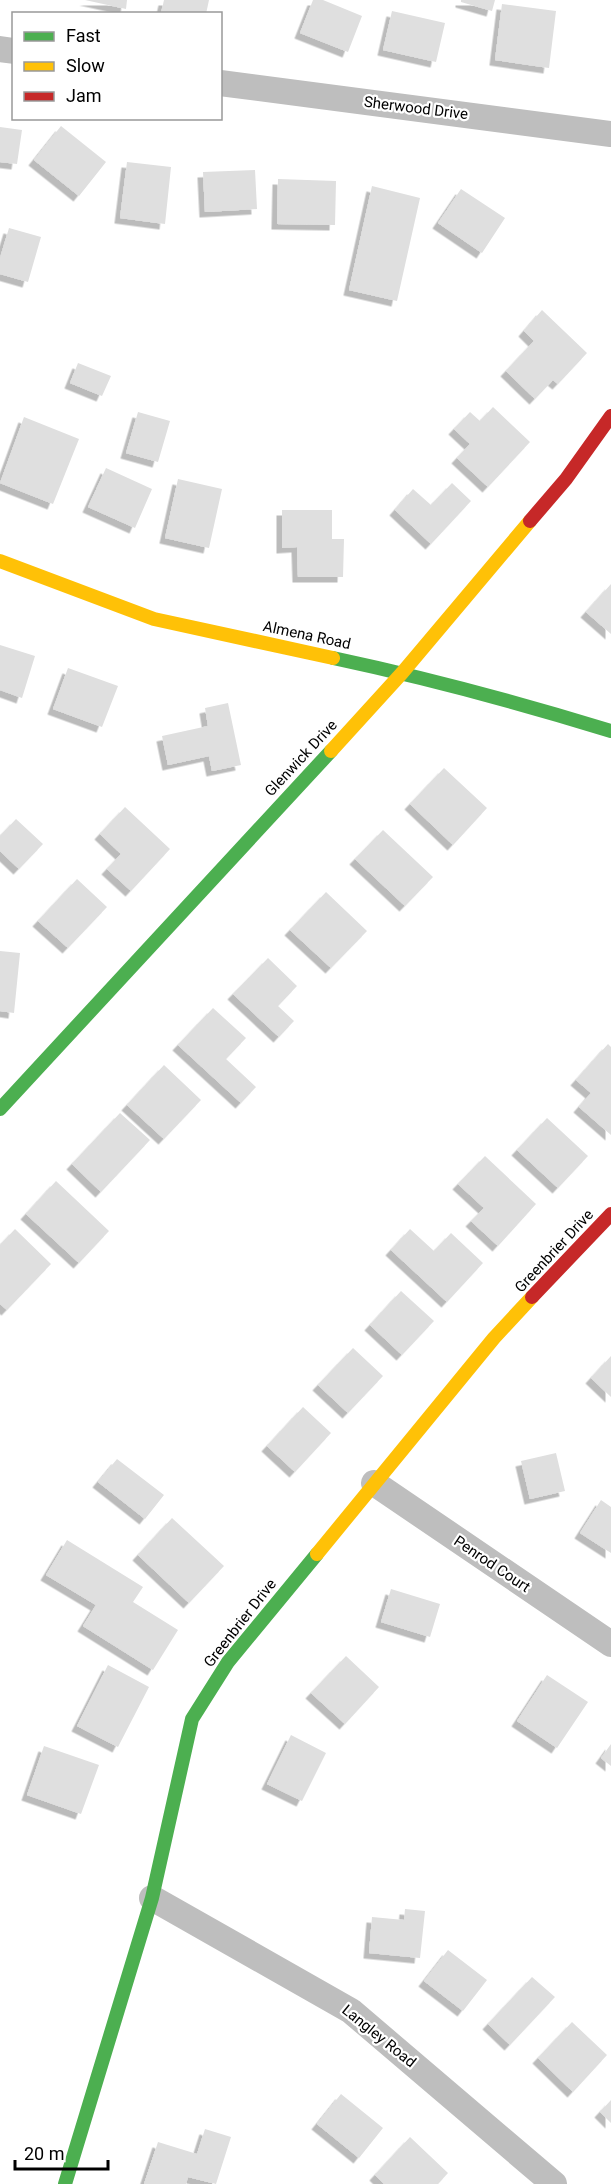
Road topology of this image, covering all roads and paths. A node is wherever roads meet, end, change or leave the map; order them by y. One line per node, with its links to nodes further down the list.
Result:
1 (222, 83): 2 (street, Sherwood Drive)
2 (611, 134)
3 (611, 416): 5 (street, Glenwick Drive)
4 (0, 561): 5 (street, Almena Road)
5 (402, 673): 6 (street, Almena Road); 7 (street, Glenwick Drive)
6 (611, 731)
7 (9, 1087): 8 (street, Glenwick Drive)
8 (0, 1109)
9 (611, 1214): 10 (street, Greenbrier Drive)
10 (374, 1483): 11 (street, Penrod Court); 12 (street, Greenbrier Drive)
11 (611, 1644)
12 (152, 1898): 13 (street, Greenbrier Drive); 14 (street, Langley Road)
13 (65, 2184)
14 (554, 2184)

